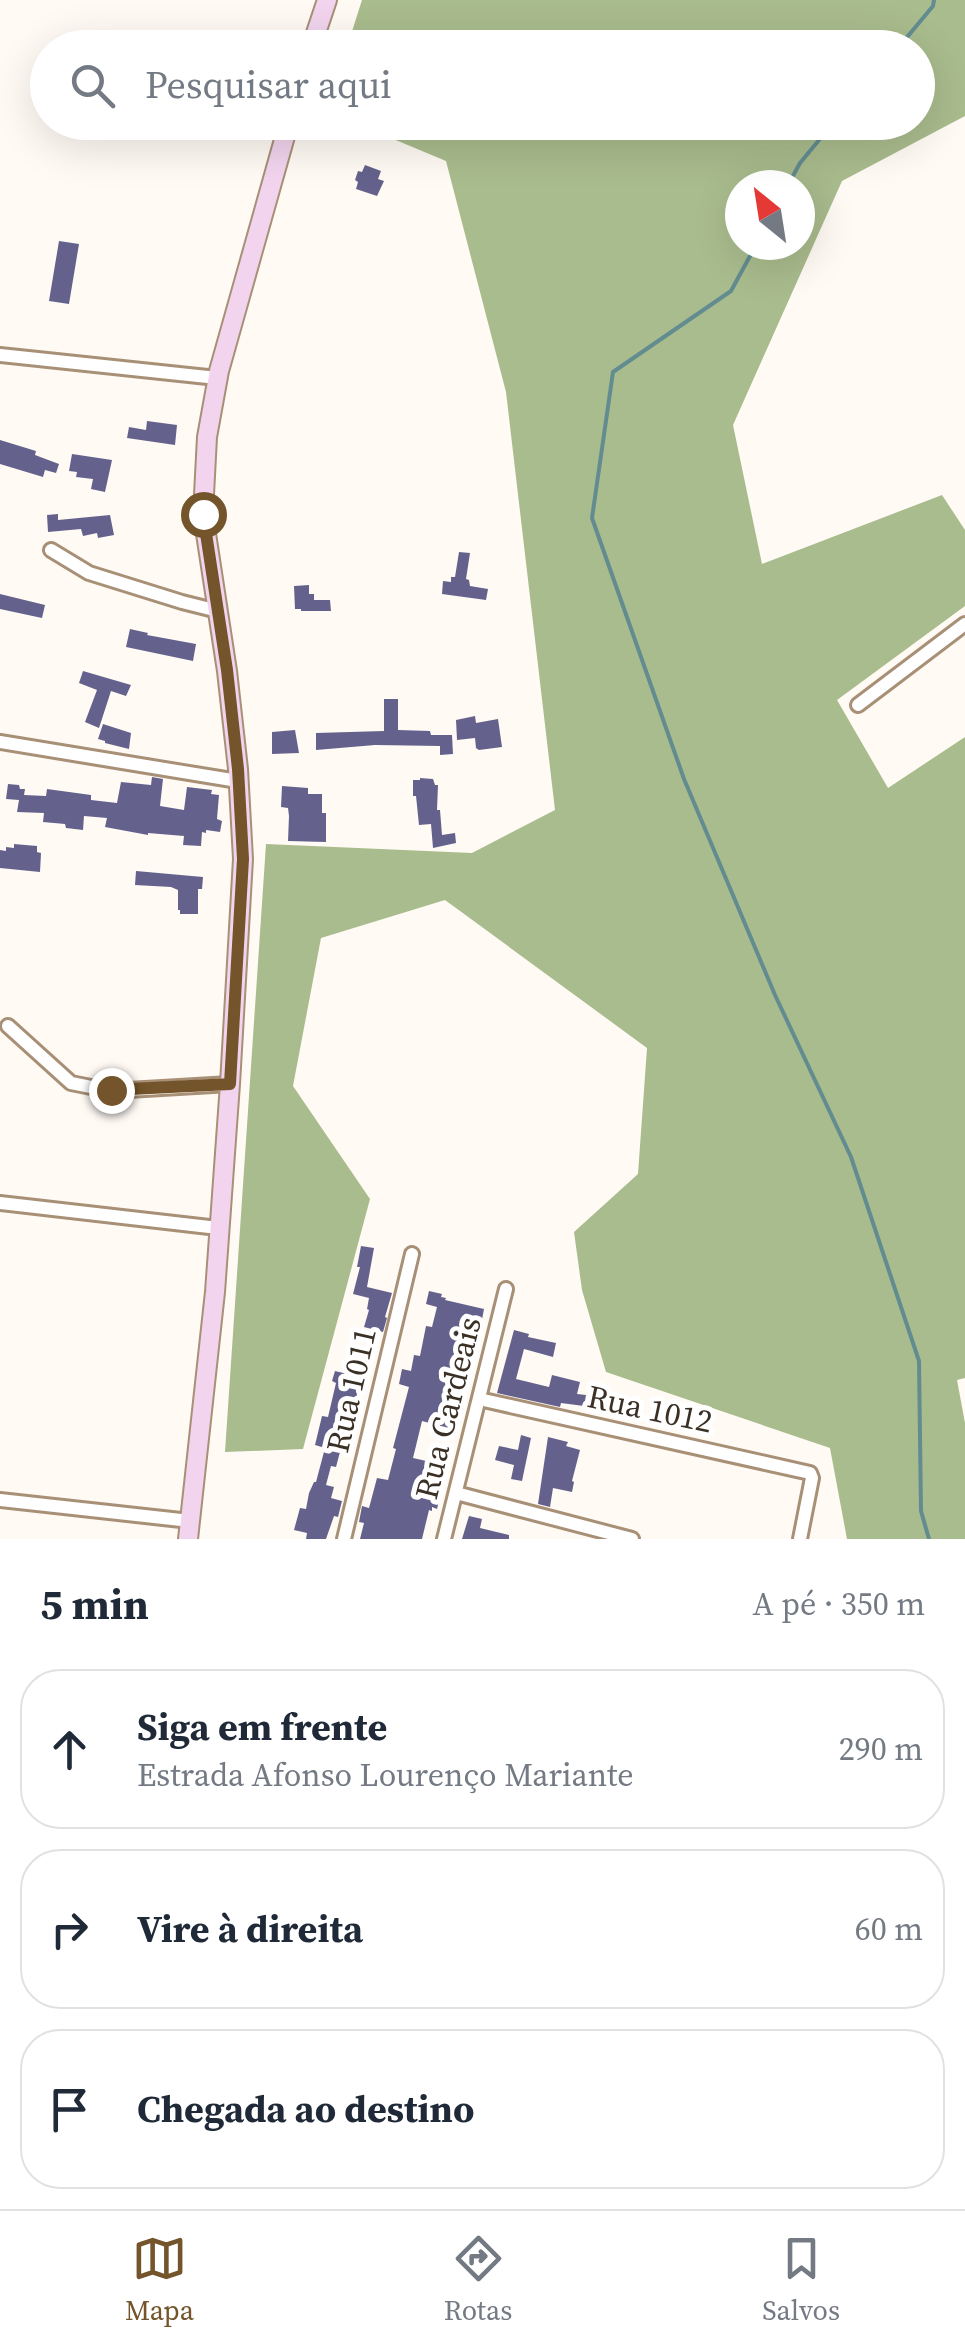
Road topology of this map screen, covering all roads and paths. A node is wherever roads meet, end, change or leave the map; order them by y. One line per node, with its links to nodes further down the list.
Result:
1 (327, 0): 2 (main road)
2 (318, 30)
3 (284, 140): 5 (main road)
4 (0, 355): 5 (street)
5 (217, 378): 7 (main road)
6 (51, 550): 7 (street)
7 (218, 611): 11 (main road)
8 (965, 624): 9 (street)
9 (858, 705)
10 (0, 742): 11 (street)
11 (238, 781): 13 (main road)
12 (8, 1026): 13 (street)
13 (230, 1084): 15 (main road)
14 (0, 1203): 15 (street)
15 (218, 1228): 21 (main road)
16 (412, 1254): 22 (street, Rua 1011)
17 (506, 1289): 18 (street, Rua Cardeais)
18 (479, 1399): 19 (street, Rua Cardeais); 25 (street, Rua 1012)
19 (456, 1492): 23 (street, Rua Cardeais); 24 (street)
20 (0, 1500): 21 (street)
21 (189, 1530)
22 (344, 1539)
23 (444, 1539)
24 (632, 1539)
25 (800, 1539)

